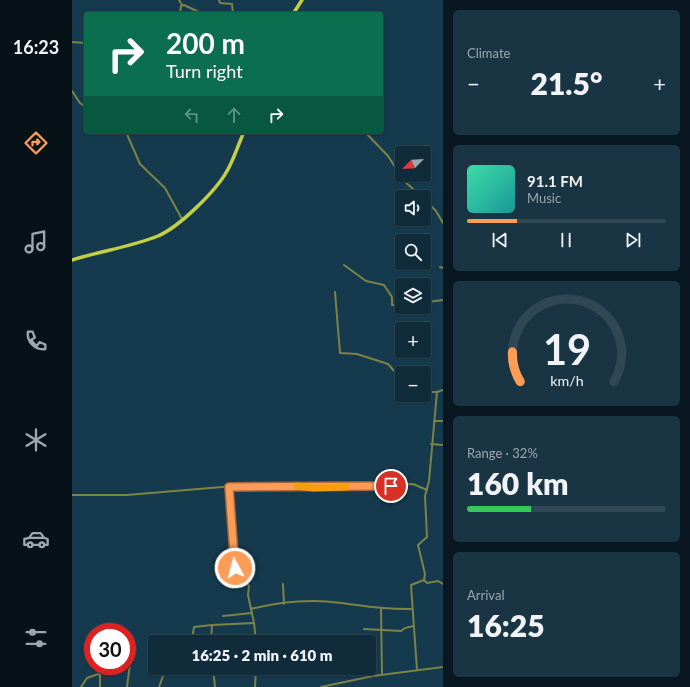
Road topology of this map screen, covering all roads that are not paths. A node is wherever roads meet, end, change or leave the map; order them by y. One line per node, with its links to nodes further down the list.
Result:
1 (179, 0): 4 (street)
2 (219, 0): 7 (street)
3 (302, 0): 8 (main road)
4 (182, 5): 5 (street); 6 (street)
5 (180, 12)
6 (199, 12)
7 (233, 12)
8 (294, 12)
9 (72, 42): 10 (street)
10 (84, 43)
11 (72, 91): 12 (street)
12 (84, 106)
13 (127, 134): 18 (street)
14 (243, 134): 18 (main road)
15 (367, 134): 16 (street)
16 (414, 190)
17 (431, 206): 19 (street)
18 (182, 220): 20 (main road)
19 (443, 223)
20 (72, 260)
21 (344, 265): 23 (street)
22 (335, 292): 24 (street)
23 (443, 300)
24 (395, 372)
25 (443, 390): 27 (street)
26 (431, 392): 27 (street)
27 (437, 392): 28 (street)
28 (434, 420): 29 (street); 30 (street)
29 (443, 421)
30 (432, 444): 31 (street); 33 (street)
31 (443, 445)
32 (229, 487): 33 (street); 34 (street); 40 (street)
33 (427, 490): 35 (street)
34 (72, 495)
35 (424, 580): 37 (street); 41 (street)
36 (283, 584): 38 (street)
37 (443, 584)
38 (284, 604): 39 (street); 40 (street)
39 (381, 608): 41 (street); 48 (street)
40 (251, 609): 42 (street)
41 (412, 609): 46 (street)
42 (252, 613): 43 (street); 44 (street)
43 (222, 616)
44 (254, 623): 45 (street); 51 (street)
45 (212, 625): 49 (street); 50 (street)
46 (413, 626): 48 (street); 53 (street)
47 (364, 629): 48 (street)
48 (380, 630): 54 (street)
49 (193, 635)
50 (211, 635)
51 (255, 635)
52 (443, 667): 53 (street)
53 (417, 670): 54 (street)
54 (382, 674): 65 (street)
55 (129, 675): 61 (street)
56 (214, 675): 63 (street)
57 (256, 675): 64 (street)
58 (163, 676): 62 (street)
59 (81, 687): 60 (street)
60 (100, 687)
61 (127, 687)
62 (159, 687)
63 (215, 687)
64 (255, 687)
65 (321, 687)

